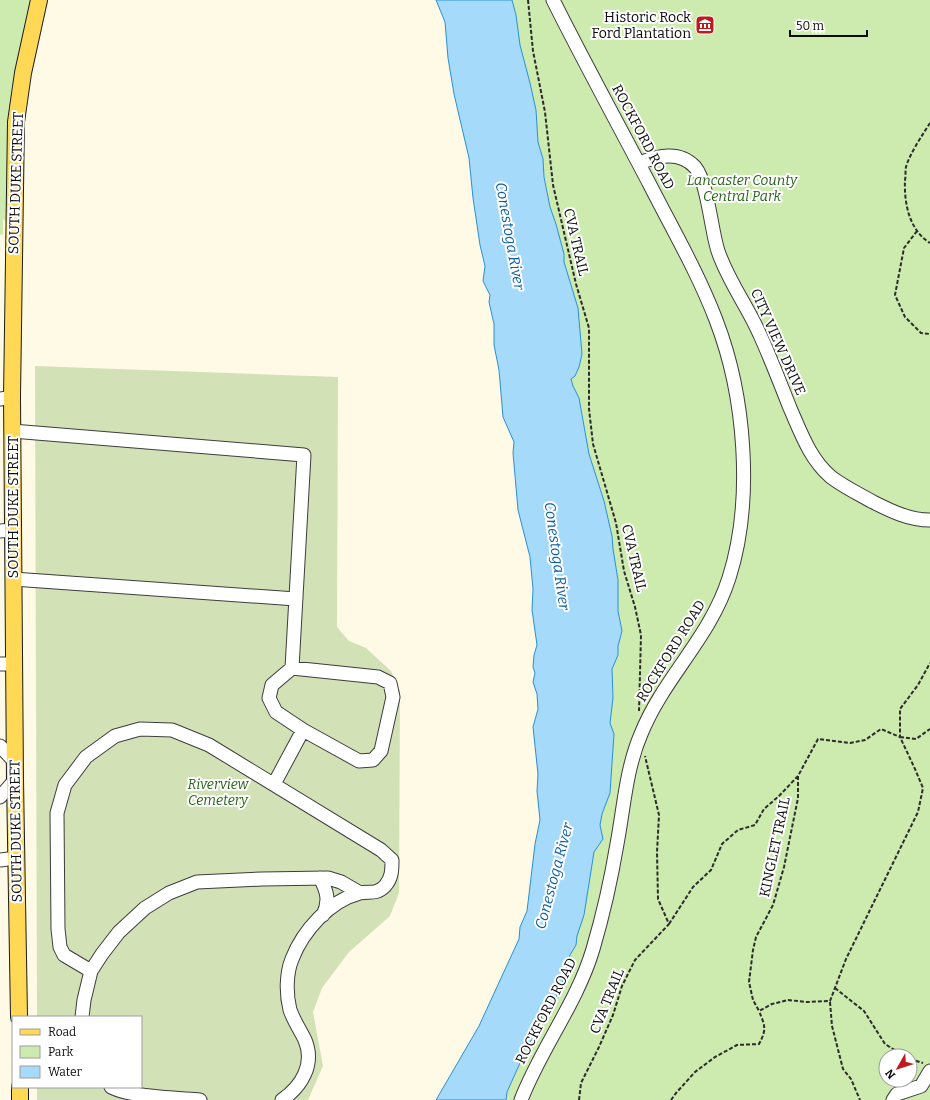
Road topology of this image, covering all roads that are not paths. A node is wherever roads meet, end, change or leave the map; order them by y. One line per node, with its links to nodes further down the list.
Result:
1 (39, 0): 4 (main road, SOUTH DUKE STREET)
2 (553, 0): 3 (street, ROCKFORD ROAD)
3 (638, 163): 6 (street, CITY VIEW DRIVE); 32 (street, ROCKFORD ROAD)
4 (6, 398): 5 (main road, SOUTH DUKE STREET)
5 (12, 432): 7 (main road, SOUTH DUKE STREET); 9 (street)
6 (930, 520)
7 (6, 530): 8 (main road, SOUTH DUKE STREET)
8 (13, 579): 9 (street); 10 (main road, SOUTH DUKE STREET)
9 (296, 599): 11 (street)
10 (7, 664): 14 (main road, SOUTH DUKE STREET)
11 (292, 668): 12 (street); 12 (street)
12 (303, 730): 16 (street)
13 (0, 746): 14 (street)
14 (15, 762): 15 (main road, SOUTH DUKE STREET)
15 (15, 780): 17 (street); 18 (main road, SOUTH DUKE STREET)
16 (274, 784): 21 (street); 23 (street)
17 (0, 797)
18 (16, 858): 19 (street); 24 (main road, SOUTH DUKE STREET)
19 (0, 860)
20 (320, 878): 21 (street); 22 (street); 23 (street)
21 (360, 893): 22 (street)
22 (323, 915): 31 (street)
23 (91, 971): 25 (street)
24 (19, 1016)
25 (82, 1016)
26 (930, 1071): 33 (street)
27 (20, 1088): 29 (main road)
28 (113, 1088): 30 (street)
29 (20, 1100)
30 (200, 1100)
31 (282, 1100)
32 (521, 1100)
33 (893, 1100)

